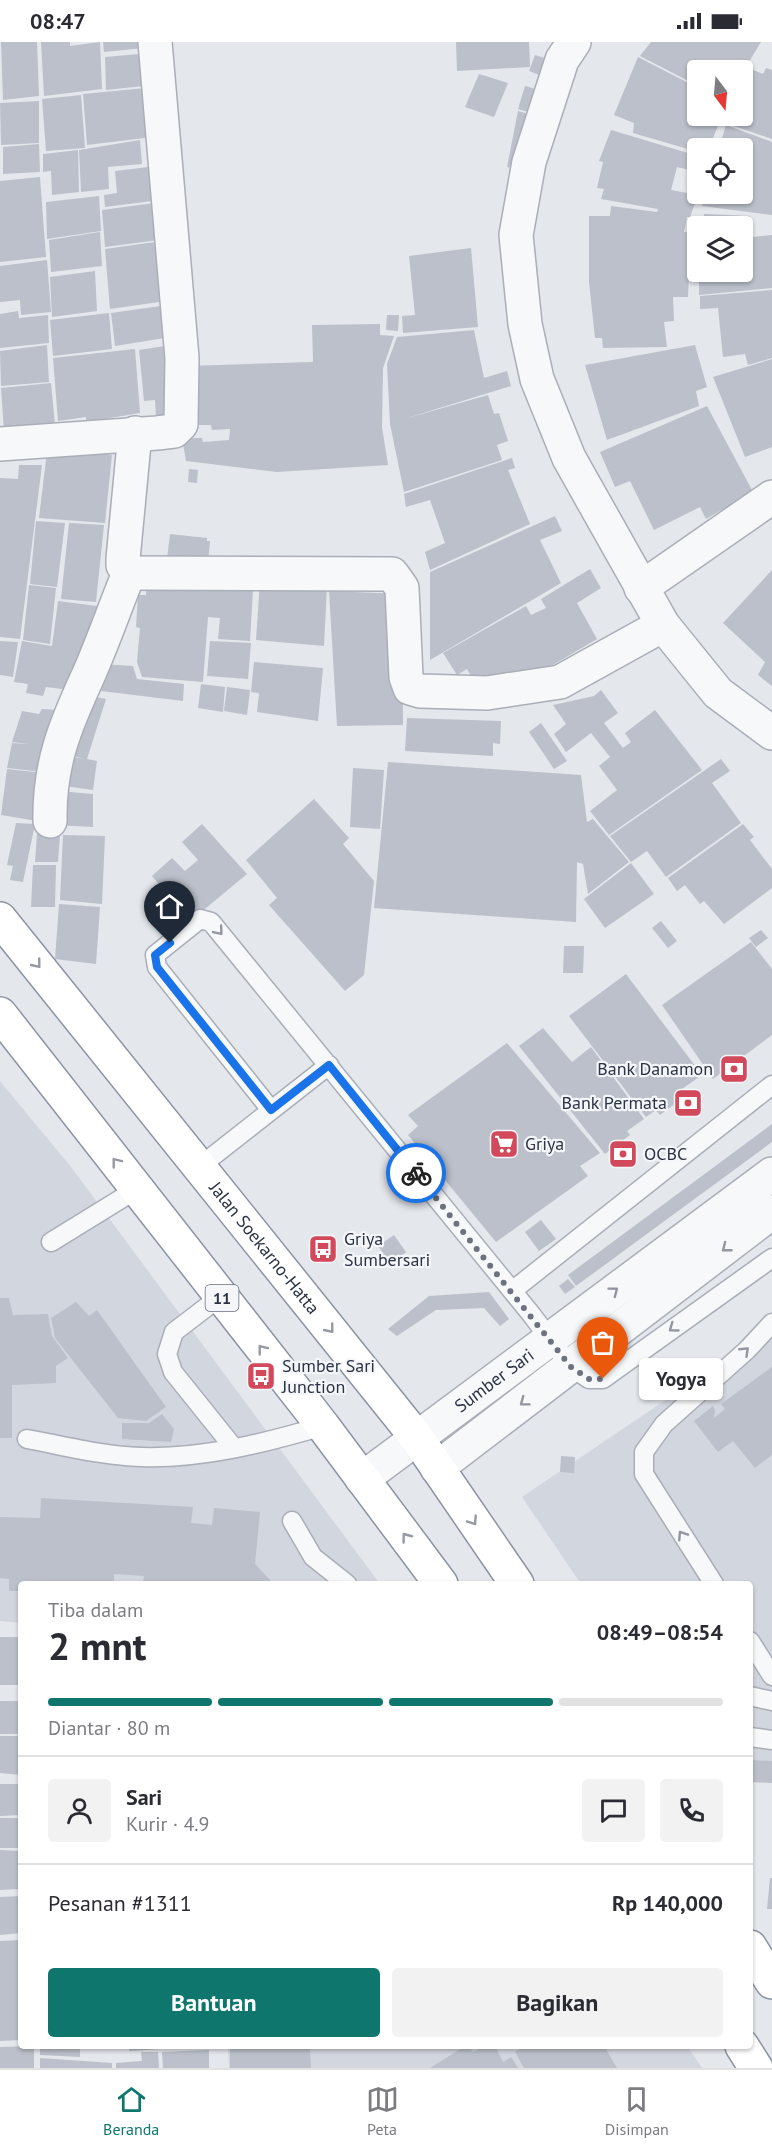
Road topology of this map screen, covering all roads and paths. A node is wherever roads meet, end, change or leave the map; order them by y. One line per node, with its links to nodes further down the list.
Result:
1 (155, 42): 3 (street)
2 (563, 48): 7 (street)
3 (135, 433): 4 (street); 6 (street)
4 (0, 444)
5 (772, 497): 7 (street)
6 (129, 573): 8 (street); 10 (street)
7 (641, 588): 8 (street)
8 (663, 625): 9 (street)
9 (772, 733)
10 (50, 821)
11 (0, 919): 16 (highway, Jalan Soekarno-Hatta, one-way to 16)
12 (3, 1020): 18 (highway, 11, one-way to 12)
13 (329, 1065): 15 (lane); 15 (lane, one-way to 13); 22 (lane)
14 (772, 1085): 22 (lane)
15 (271, 1110): 16 (lane)
16 (200, 1167): 28 (highway, Jalan Soekarno-Hatta, one-way to 28)
17 (772, 1174): 25 (street, Sumber Sari, one-way to 17)
18 (137, 1189): 20 (lane); 23 (highway, 11)
19 (772, 1212): 26 (street, Sumber Sari, one-way to 26)
20 (51, 1242)
21 (772, 1258): 26 (lane, one-way to 26)
22 (512, 1291): 25 (lane)
23 (221, 1296): 27 (highway, 11, one-way to 23); 30 (lane)
24 (772, 1323): 37 (lane, one-way to 24)
25 (551, 1340): 26 (lane); 28 (street, Sumber Sari)
26 (571, 1367): 31 (street, Sumber Sari, one-way to 31)
27 (323, 1426): 30 (lane); 32 (highway, 11)
28 (417, 1438): 31 (highway, Jalan Soekarno-Hatta); 32 (street, Sumber Sari)
29 (27, 1439): 30 (lane)
30 (234, 1448)
31 (437, 1468): 36 (highway, Jalan Soekarno-Hatta, one-way to 36)
32 (363, 1479): 35 (highway, 11, one-way to 32)
33 (292, 1521): 34 (lane)
34 (343, 1581)
35 (439, 1581)
36 (515, 1581)
37 (712, 1581)
38 (753, 1646): 39 (lane)
39 (772, 1676)
40 (753, 1697): 41 (lane)
41 (772, 1701)
42 (753, 1737): 43 (lane)
43 (772, 1740)
44 (744, 2049): 45 (highway)
45 (756, 2068)

